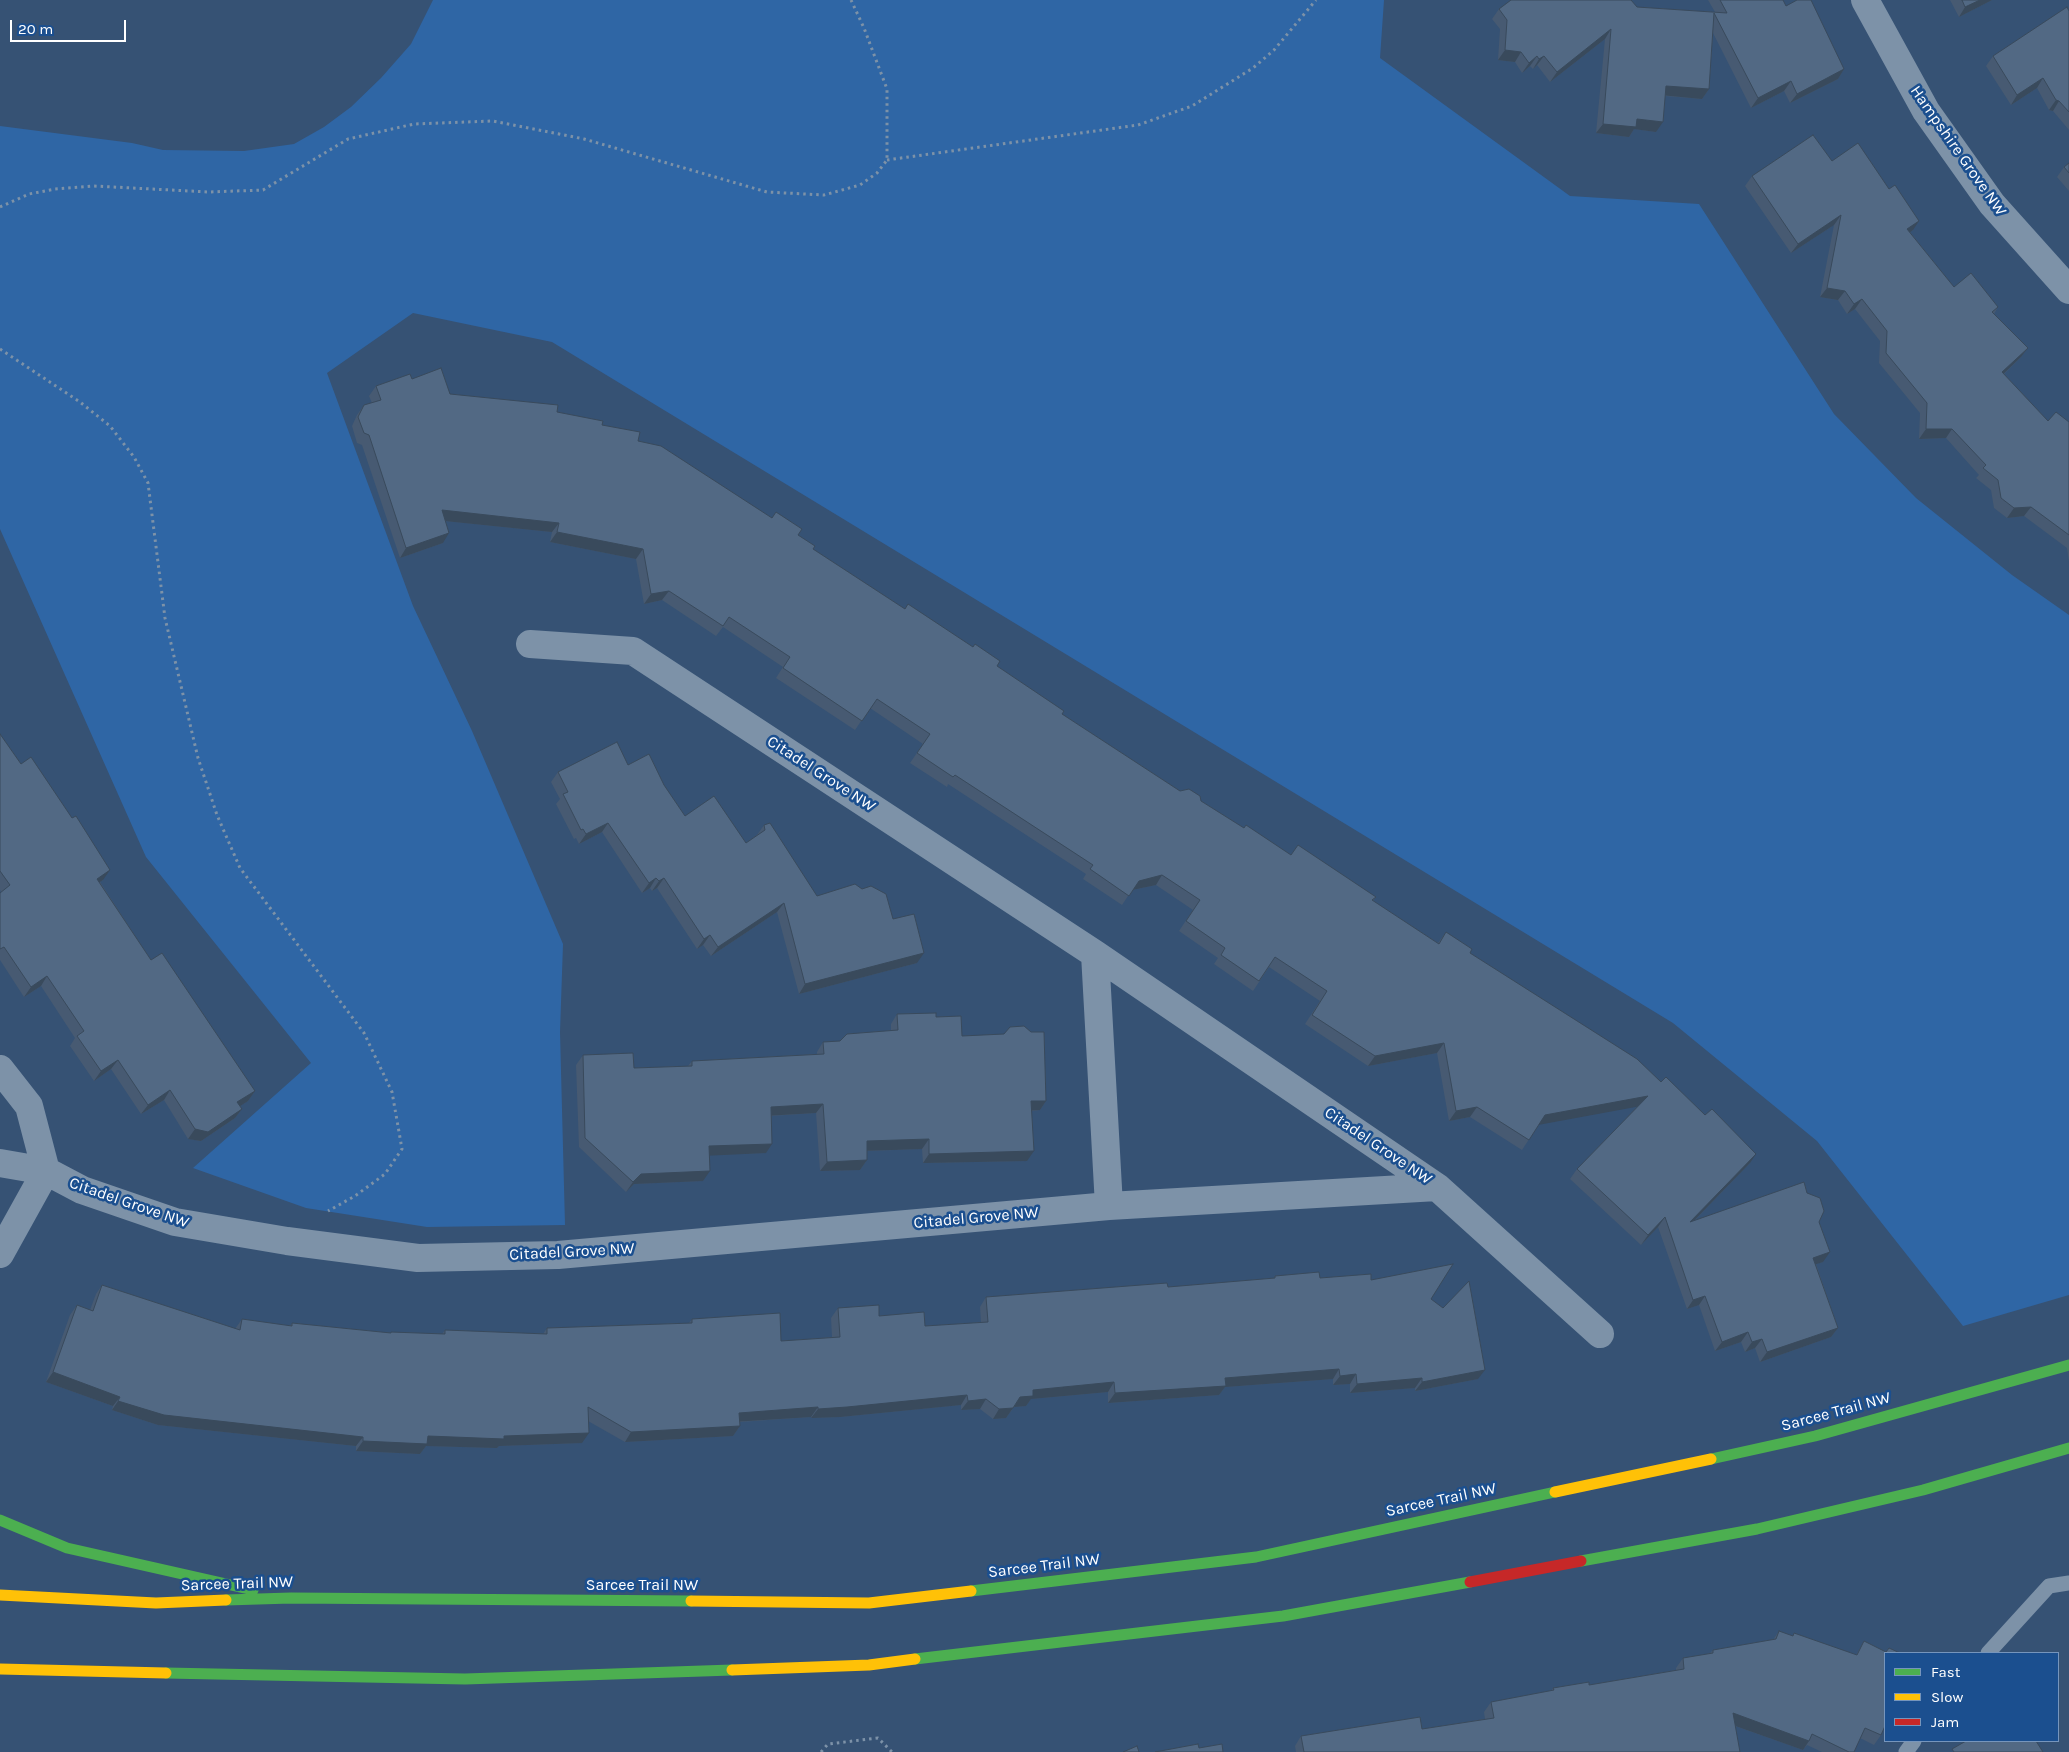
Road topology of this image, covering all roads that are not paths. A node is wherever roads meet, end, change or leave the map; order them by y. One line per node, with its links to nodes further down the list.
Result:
1 (1865, 0): 2 (street, Hampshire Grove NW)
2 (2069, 290)
3 (530, 644): 4 (street, Citadel Grove NW)
4 (1095, 954): 8 (street, Citadel Grove NW); 9 (street)
5 (0, 1069): 7 (street)
6 (0, 1163): 7 (street, Citadel Grove NW)
7 (46, 1171): 9 (street, Citadel Grove NW); 10 (street)
8 (1437, 1187): 9 (street, Citadel Grove NW); 11 (street, Citadel Grove NW)
9 (1109, 1206)
10 (0, 1254)
11 (1600, 1334)
12 (2069, 1365): 17 (main road, Sarcee Trail NW)
13 (2069, 1448): 19 (main road)
14 (0, 1520): 17 (main road)
15 (2069, 1583): 18 (lane)
16 (0, 1594): 17 (main road, Sarcee Trail NW)
17 (291, 1598)
18 (1989, 1652)
19 (0, 1669)

